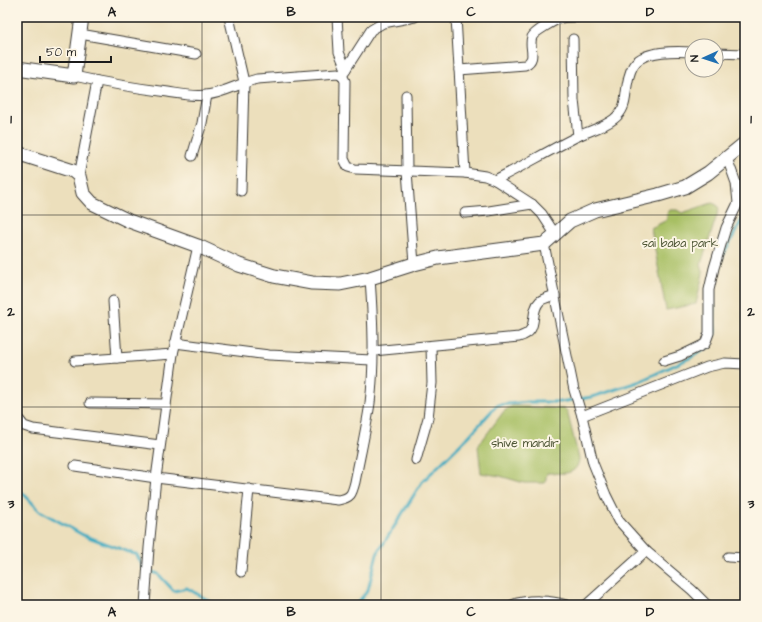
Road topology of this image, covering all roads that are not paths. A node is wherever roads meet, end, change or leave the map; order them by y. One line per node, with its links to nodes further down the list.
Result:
1 (82, 17): 7 (street)
2 (229, 17): 18 (street)
3 (337, 17): 15 (street)
4 (415, 17): 15 (street)
5 (456, 17): 14 (street)
6 (577, 17): 14 (street)
7 (80, 34): 11 (street); 16 (street)
8 (573, 39): 21 (street)
9 (684, 52): 21 (street)
10 (724, 53): 12 (street)
11 (196, 54)
12 (745, 54)
13 (17, 68): 16 (street)
14 (459, 70): 27 (street)
15 (344, 72): 18 (street); 26 (street)
16 (74, 76): 17 (street)
17 (97, 81): 19 (street); 28 (street)
18 (244, 82): 19 (street); 30 (street)
19 (207, 95): 24 (street)
20 (406, 96): 26 (street)
21 (578, 136): 29 (street)
22 (745, 143): 25 (street)
23 (17, 152): 28 (street)
24 (192, 156)
25 (727, 158): 33 (street); 46 (street)
26 (407, 171): 27 (street); 36 (street)
27 (465, 173): 29 (street)
28 (79, 176): 35 (street)
29 (494, 180): 31 (street)
30 (241, 191)
31 (532, 204): 32 (street); 33 (street)
32 (465, 213)
33 (555, 234): 34 (street)
34 (544, 244): 36 (street); 38 (street)
35 (198, 246): 37 (street); 40 (street)
36 (414, 264): 37 (street)
37 (370, 278): 43 (street)
38 (555, 295): 41 (street); 50 (street)
39 (114, 301): 44 (street)
40 (175, 343): 42 (street); 43 (street)
41 (431, 346): 43 (street); 53 (street)
42 (173, 354): 44 (street); 49 (street)
43 (373, 356): 56 (street)
44 (117, 358): 45 (street)
45 (75, 361)
46 (664, 361)
47 (745, 364): 50 (street)
48 (90, 403): 49 (street)
49 (166, 404): 52 (street)
50 (582, 416): 57 (street)
51 (17, 417): 52 (street)
52 (160, 446): 55 (street)
53 (416, 460)
54 (75, 466): 55 (street)
55 (156, 478): 56 (street); 61 (street)
56 (249, 489): 60 (street)
57 (646, 551): 64 (street); 65 (street)
58 (728, 557): 59 (street)
59 (745, 558)
60 (241, 572)
61 (145, 605)
62 (512, 605): 63 (street)
63 (566, 605)
64 (586, 605)
65 (707, 605)

